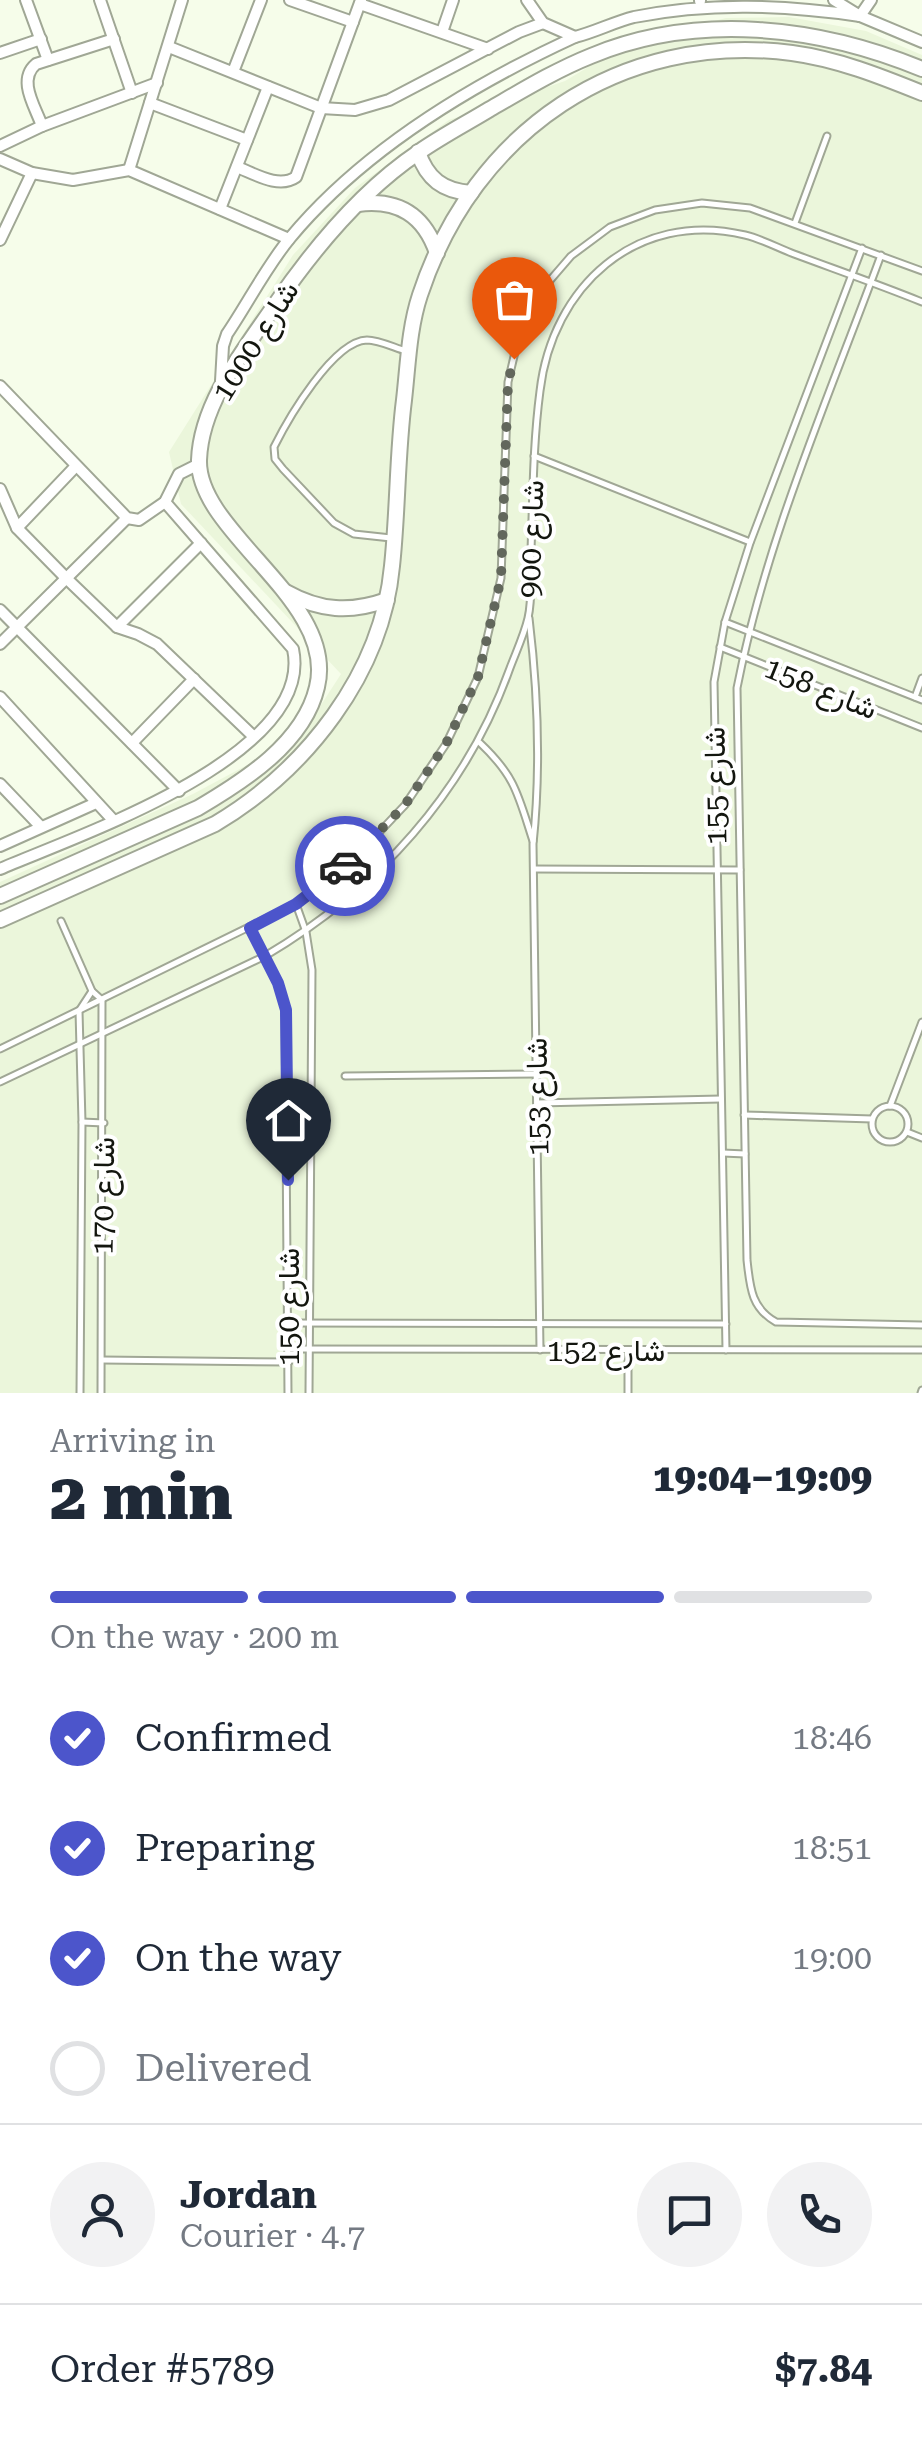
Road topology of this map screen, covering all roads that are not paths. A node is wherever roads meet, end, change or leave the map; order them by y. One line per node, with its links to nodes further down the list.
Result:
1 (26, 0): 17 (street)
2 (100, 0): 18 (street)
3 (182, 0): 20 (street)
4 (261, 0): 25 (street)
5 (290, 0): 13 (street)
6 (453, 0): 15 (street)
7 (527, 0): 14 (street)
8 (834, 0): 12 (street)
9 (871, 0): 12 (street)
10 (361, 2): 13 (street); 15 (street)
11 (699, 2): 12 (street); 16 (street)
12 (860, 16): 19 (street)
13 (353, 22): 31 (street)
14 (543, 23): 16 (street); 21 (street)
15 (442, 32): 21 (street)
16 (575, 37): 45 (street)
17 (40, 39): 22 (street); 23 (street)
18 (114, 40): 23 (street); 28 (street)
19 (922, 42)
20 (169, 47): 25 (street); 26 (street)
21 (488, 48): 31 (street)
22 (0, 54)
23 (48, 60): 32 (street)
24 (922, 69): 36 (street, شارع 1000)
25 (233, 72): 27 (street)
26 (157, 83): 28 (street); 30 (street)
27 (268, 86): 31 (street); 34 (street)
28 (132, 92): 32 (street)
29 (922, 92): 41 (street)
30 (150, 103): 34 (street); 39 (street)
31 (321, 108): 38 (street)
32 (42, 126): 35 (street)
33 (827, 136): 44 (lane)
34 (248, 140): 38 (street)
35 (0, 146)
36 (418, 152): 41 (street); 42 (street, شارع 1000)
37 (0, 159): 40 (street)
38 (237, 168): 43 (street)
39 (129, 170): 40 (street); 43 (street)
40 (32, 173): 46 (street)
41 (471, 193): 48 (street)
42 (358, 204): 48 (street); 56 (street, شارع 1000)
43 (220, 210): 45 (street)
44 (795, 224): 47 (lane, شارع 900); 99 (lane, شارع 900)
45 (289, 239): 56 (street)
46 (0, 240)
47 (862, 248): 49 (lane, شارع 900); 51 (lane, شارع 155)
48 (437, 253): 54 (street)
49 (881, 255): 50 (lane, شارع 900); 52 (lane, شارع 155)
50 (922, 271)
51 (852, 275): 52 (lane, شارع 900); 57 (lane, شارع 900); 65 (lane, شارع 155)
52 (871, 282): 53 (lane, شارع 900); 75 (lane, شارع 155)
53 (922, 302)
54 (409, 352): 64 (street); 64 (lane)
55 (0, 386): 59 (street)
56 (221, 389): 58 (street, شارع 1000)
57 (534, 456): 65 (lane); 71 (lane, شارع 900)
58 (199, 464): 61 (street); 68 (street)
59 (76, 466): 62 (street); 63 (street)
60 (0, 490): 63 (street)
61 (165, 502): 62 (street); 66 (street)
62 (127, 518): 67 (street)
63 (17, 528): 67 (street)
64 (394, 539): 69 (street)
65 (750, 542): 72 (lane, شارع 155)
66 (201, 544): 73 (street); 84 (street)
67 (66, 578): 73 (street); 74 (street)
68 (285, 591): 69 (street); 98 (street)
69 (387, 600): 100 (street)
70 (0, 610): 74 (street)
71 (529, 617): 85 (lane, شارع 900); 92 (lane)
72 (725, 622): 75 (lane, شارع 158); 77 (lane, شارع 155)
73 (117, 627): 80 (street)
74 (16, 628): 76 (street); 86 (street)
75 (749, 631): 78 (lane, شارع 155); 82 (lane, شارع 158)
76 (0, 644)
77 (720, 647): 78 (lane, شارع 158); 96 (lane, شارع 155)
78 (743, 656): 83 (lane, شارع 158); 97 (lane, شارع 155)
79 (922, 678): 82 (lane)
80 (194, 679): 84 (street); 86 (street)
81 (0, 698): 89 (street)
82 (918, 698)
83 (922, 728)
84 (253, 736): 88 (street)
85 (478, 742): 92 (lane); 103 (lane, شارع 900)
86 (132, 743): 88 (street)
87 (0, 784): 91 (street)
88 (179, 791): 90 (street)
89 (96, 802): 90 (street); 91 (street)
90 (112, 820): 95 (street)
91 (41, 828): 93 (street)
92 (534, 844): 94 (lane, شارع 153)
93 (0, 846)
94 (534, 869): 96 (lane); 112 (lane, شارع 153)
95 (0, 870)
96 (716, 870): 97 (lane); 115 (lane, شارع 155)
97 (740, 870): 118 (lane, شارع 155)
98 (0, 896)
99 (296, 904): 102 (lane, شارع 900); 103 (lane, شارع 150)
100 (0, 920)
101 (61, 921): 105 (lane)
102 (250, 928): 104 (lane, شارع 150); 106 (lane, شارع 900)
103 (306, 932): 104 (lane, شارع 900); 127 (lane, شارع 150)
104 (265, 956): 109 (lane, شارع 900); 126 (lane, شارع 150)
105 (92, 990): 106 (lane); 107 (lane)
106 (102, 1000): 107 (lane, شارع 900); 109 (lane, شارع 170)
107 (79, 1011): 110 (lane, شارع 170); 111 (lane, شارع 900)
108 (922, 1022): 117 (lane)
109 (104, 1033): 110 (lane, شارع 900); 121 (lane, شارع 170)
110 (80, 1044): 114 (lane, شارع 900); 120 (lane, شارع 170)
111 (0, 1049)
112 (537, 1074): 113 (lane); 116 (lane, شارع 153)
113 (345, 1076)
114 (0, 1082)
115 (721, 1099): 116 (lane); 124 (lane, شارع 155)
116 (537, 1103): 128 (lane, شارع 153)
117 (890, 1106): 119 (lane); 122 (lane)
118 (744, 1115): 119 (lane); 125 (lane, شارع 155)
119 (872, 1118): 122 (lane)
120 (82, 1122): 121 (lane); 139 (lane, شارع 170)
121 (104, 1123): 137 (lane, شارع 170)
122 (907, 1132): 123 (lane)
123 (922, 1138)
124 (722, 1153): 125 (lane); 129 (lane, شارع 155)
125 (745, 1154): 130 (lane, شارع 155)
126 (289, 1322): 127 (lane, شارع 152); 131 (lane, شارع 150)
127 (309, 1323): 128 (lane, شارع 152); 132 (lane, شارع 150)
128 (540, 1324): 129 (lane, شارع 152); 133 (lane, شارع 153)
129 (726, 1324): 135 (lane, شارع 155)
130 (922, 1324)
131 (289, 1348): 132 (lane, شارع 152); 138 (lane, شارع 150)
132 (309, 1348): 133 (lane, شارع 152); 142 (lane, شارع 150)
133 (540, 1350): 134 (lane, شارع 152)
134 (628, 1350): 135 (lane, شارع 152); 143 (lane)
135 (726, 1350): 136 (lane, شارع 152)
136 (922, 1350)
137 (102, 1360): 138 (lane); 140 (lane, شارع 170)
138 (289, 1362): 141 (lane, شارع 150)
139 (80, 1393)
140 (101, 1393)
141 (288, 1393)
142 (309, 1393)
143 (628, 1393)

